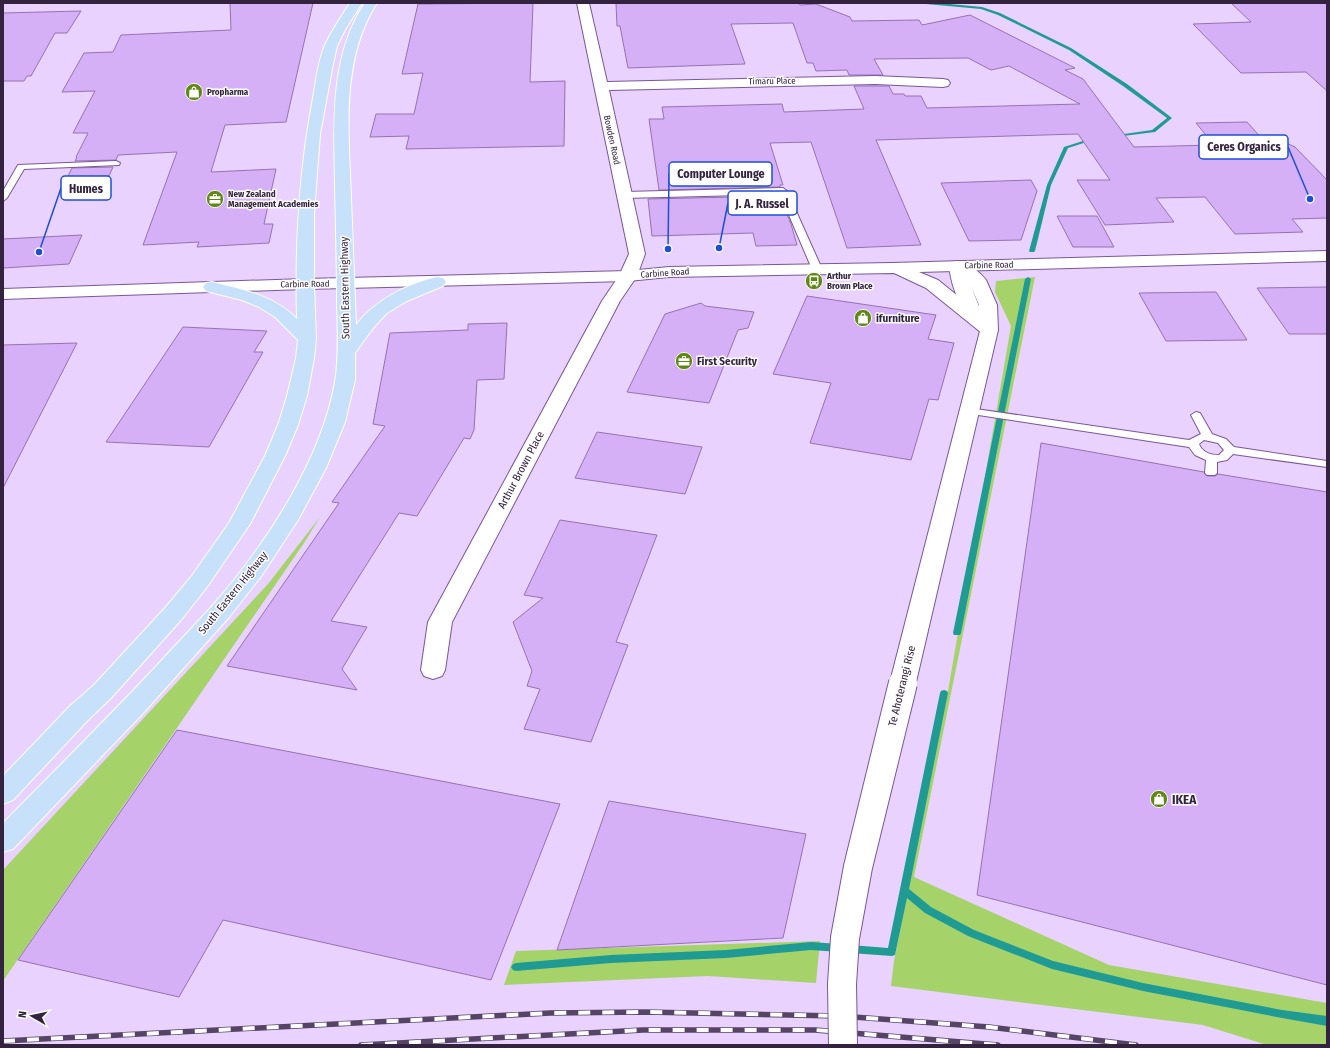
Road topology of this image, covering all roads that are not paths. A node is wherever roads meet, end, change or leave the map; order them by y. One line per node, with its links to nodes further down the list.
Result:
1 (356, 3): 16 (main road)
2 (372, 3): 15 (main road, South Eastern Highway)
3 (584, 3): 5 (street, Bowden Road)
4 (943, 83): 5 (street, Timaru Place)
5 (601, 86): 7 (street, Bowden Road)
6 (116, 163): 8 (lane)
7 (624, 195): 12 (lane); 13 (street, Bowden Road)
8 (3, 198)
9 (1327, 256): 10 (street, Carbine Road)
10 (958, 266): 11 (street, Carbine Road); 19 (street)
11 (892, 268): 12 (street, Carbine Road); 19 (street)
12 (817, 269): 13 (street, Carbine Road)
13 (628, 276): 14 (street, Carbine Road); 30 (street, Arthur Brown Place)
14 (437, 282): 15 (street, Carbine Road); 21 (main road)
15 (346, 283): 16 (street, Carbine Road); 21 (main road, South Eastern Highway)
16 (305, 284): 17 (street, Carbine Road); 20 (main road)
17 (212, 287): 18 (street, Carbine Road); 20 (main road)
18 (3, 294)
19 (989, 330): 22 (street, Te Ahoterangi Rise)
20 (307, 339): 31 (main road)
21 (346, 353): 32 (main road, South Eastern Highway)
22 (969, 411): 25 (lane); 33 (street, Te Ahoterangi Rise, bridge)
23 (1196, 415): 24 (lane)
24 (1208, 437): 25 (lane); 26 (lane)
25 (1193, 444): 27 (lane)
26 (1230, 450): 27 (lane); 28 (lane)
27 (1212, 458): 29 (lane)
28 (1327, 464)
29 (1211, 473)
30 (433, 670)
31 (3, 793)
32 (3, 841)
33 (843, 1045)

